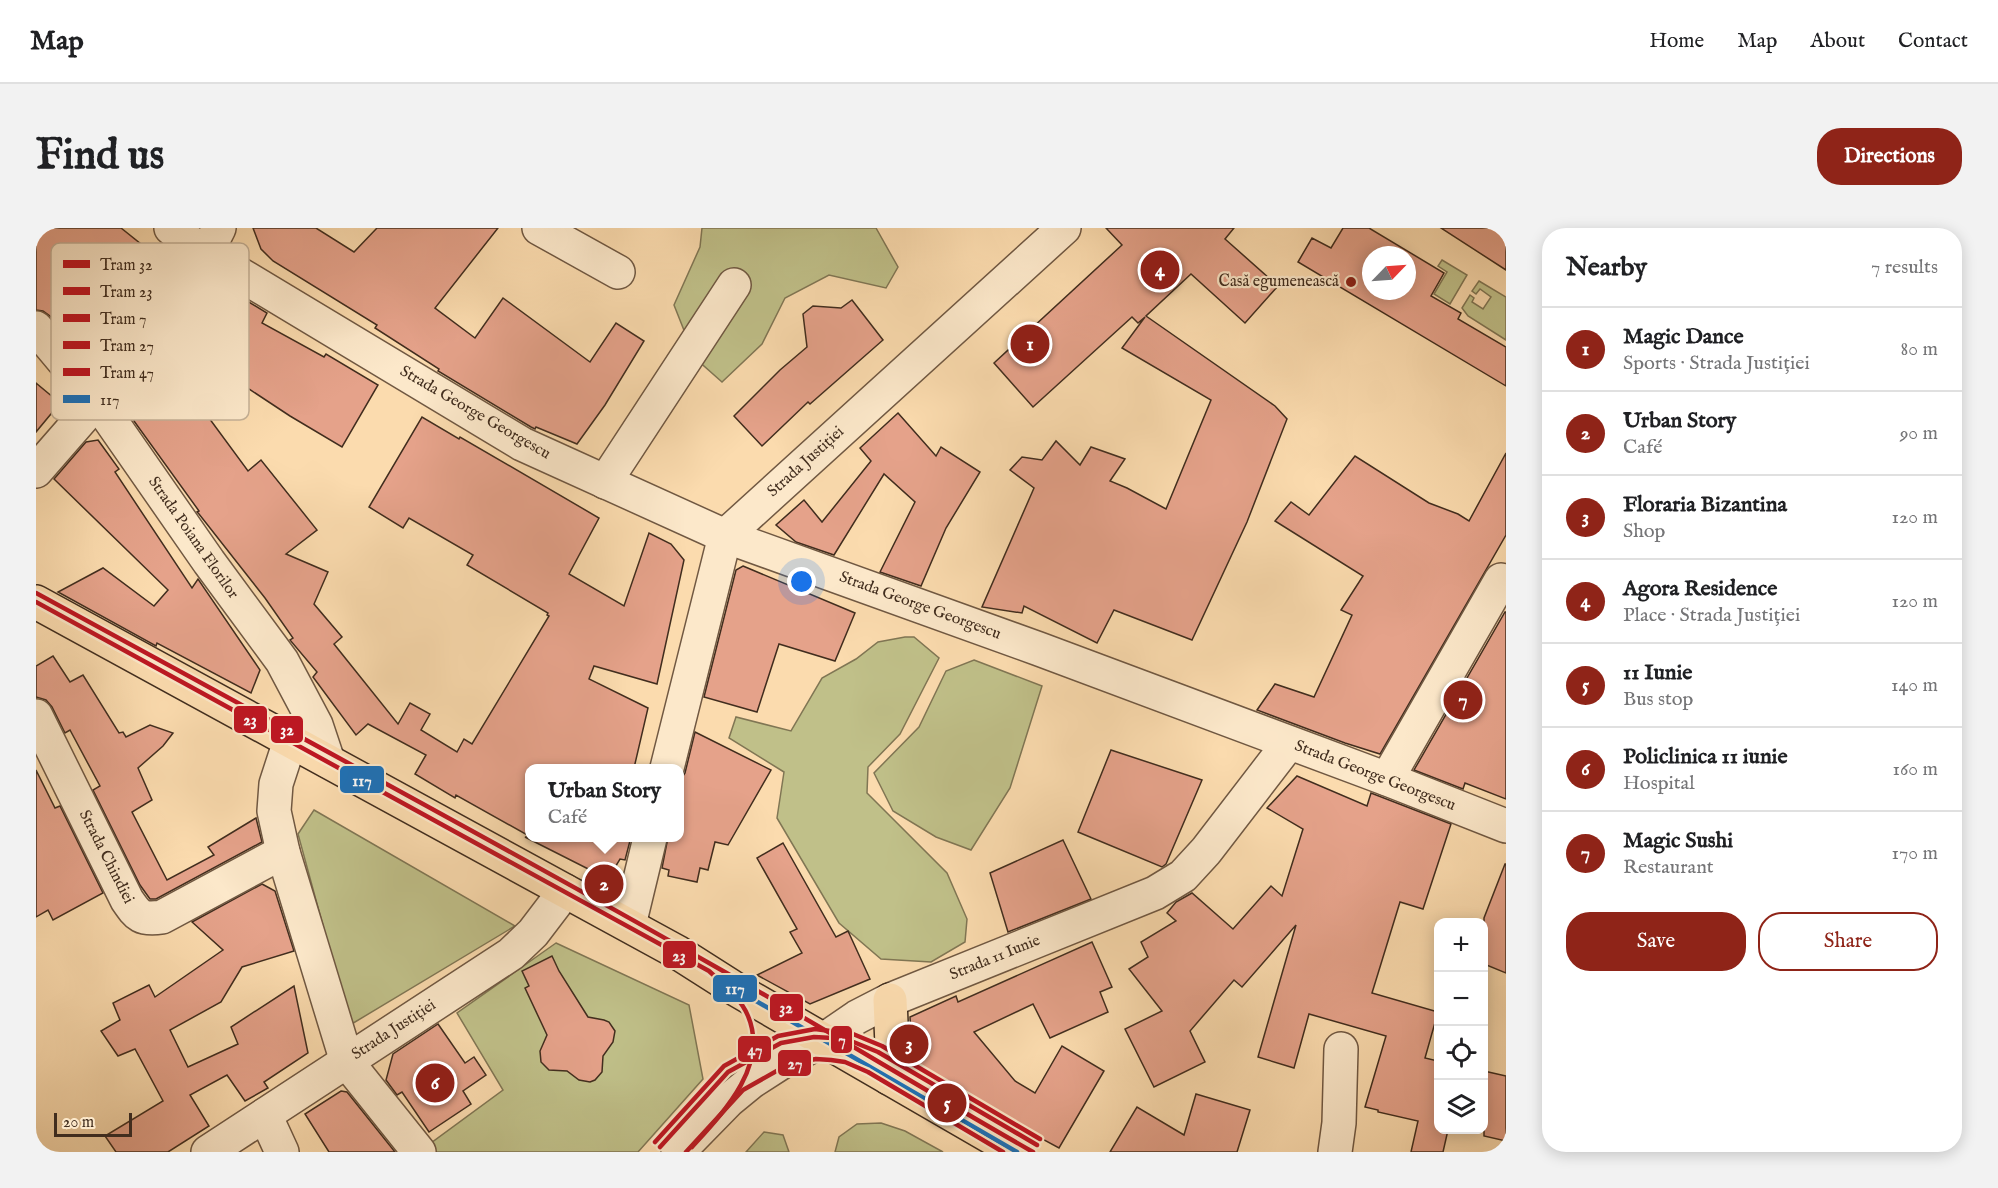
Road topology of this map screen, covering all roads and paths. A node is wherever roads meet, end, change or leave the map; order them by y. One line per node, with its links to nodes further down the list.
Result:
1 (171, 228): 4 (street, Strada George Georgescu)
2 (539, 228): 6 (street)
3 (1064, 228): 14 (street, Strada Justiției)
4 (212, 241)
5 (249, 265): 13 (street, Strada George Georgescu)
6 (618, 272)
7 (734, 285): 13 (street)
8 (36, 328): 9 (street, Strada Poiana Florilor)
9 (51, 346)
10 (80, 420): 12 (street)
11 (110, 420): 20 (street, Strada Poiana Florilor)
12 (36, 471)
13 (605, 482): 14 (street, Strada George Georgescu)
14 (725, 536): 19 (street, Strada George Georgescu); 21 (street)
15 (1502, 580): 22 (street)
16 (36, 602): 18 (main road)
17 (36, 716): 25 (street, Strada Chindiei)
18 (290, 741): 20 (main road); 25 (street)
19 (1288, 743): 22 (street, Strada George Georgescu); 28 (street, Strada 11 Iunie)
20 (328, 761): 26 (main road)
21 (668, 764)
22 (1387, 778): 23 (street, Strada George Georgescu)
23 (1506, 826)
24 (649, 842): 27 (street)
25 (283, 852): 31 (street)
26 (565, 891): 27 (main road); 31 (street, Strada Justiției)
27 (628, 925): 29 (main road)
28 (890, 1000): 29 (street, Strada 11 Iunie); 32 (main road)
29 (825, 1039): 32 (main road); 37 (street, Strada 11 Iunie)
30 (1341, 1049): 39 (street)
31 (347, 1062): 33 (street, Strada Justiției); 36 (street)
32 (889, 1078): 38 (main road)
33 (265, 1115): 34 (street, Strada Justiției); 35 (street)
34 (208, 1152)
35 (282, 1152)
36 (419, 1152)
37 (678, 1152)
38 (1017, 1152)
39 (1335, 1152)

